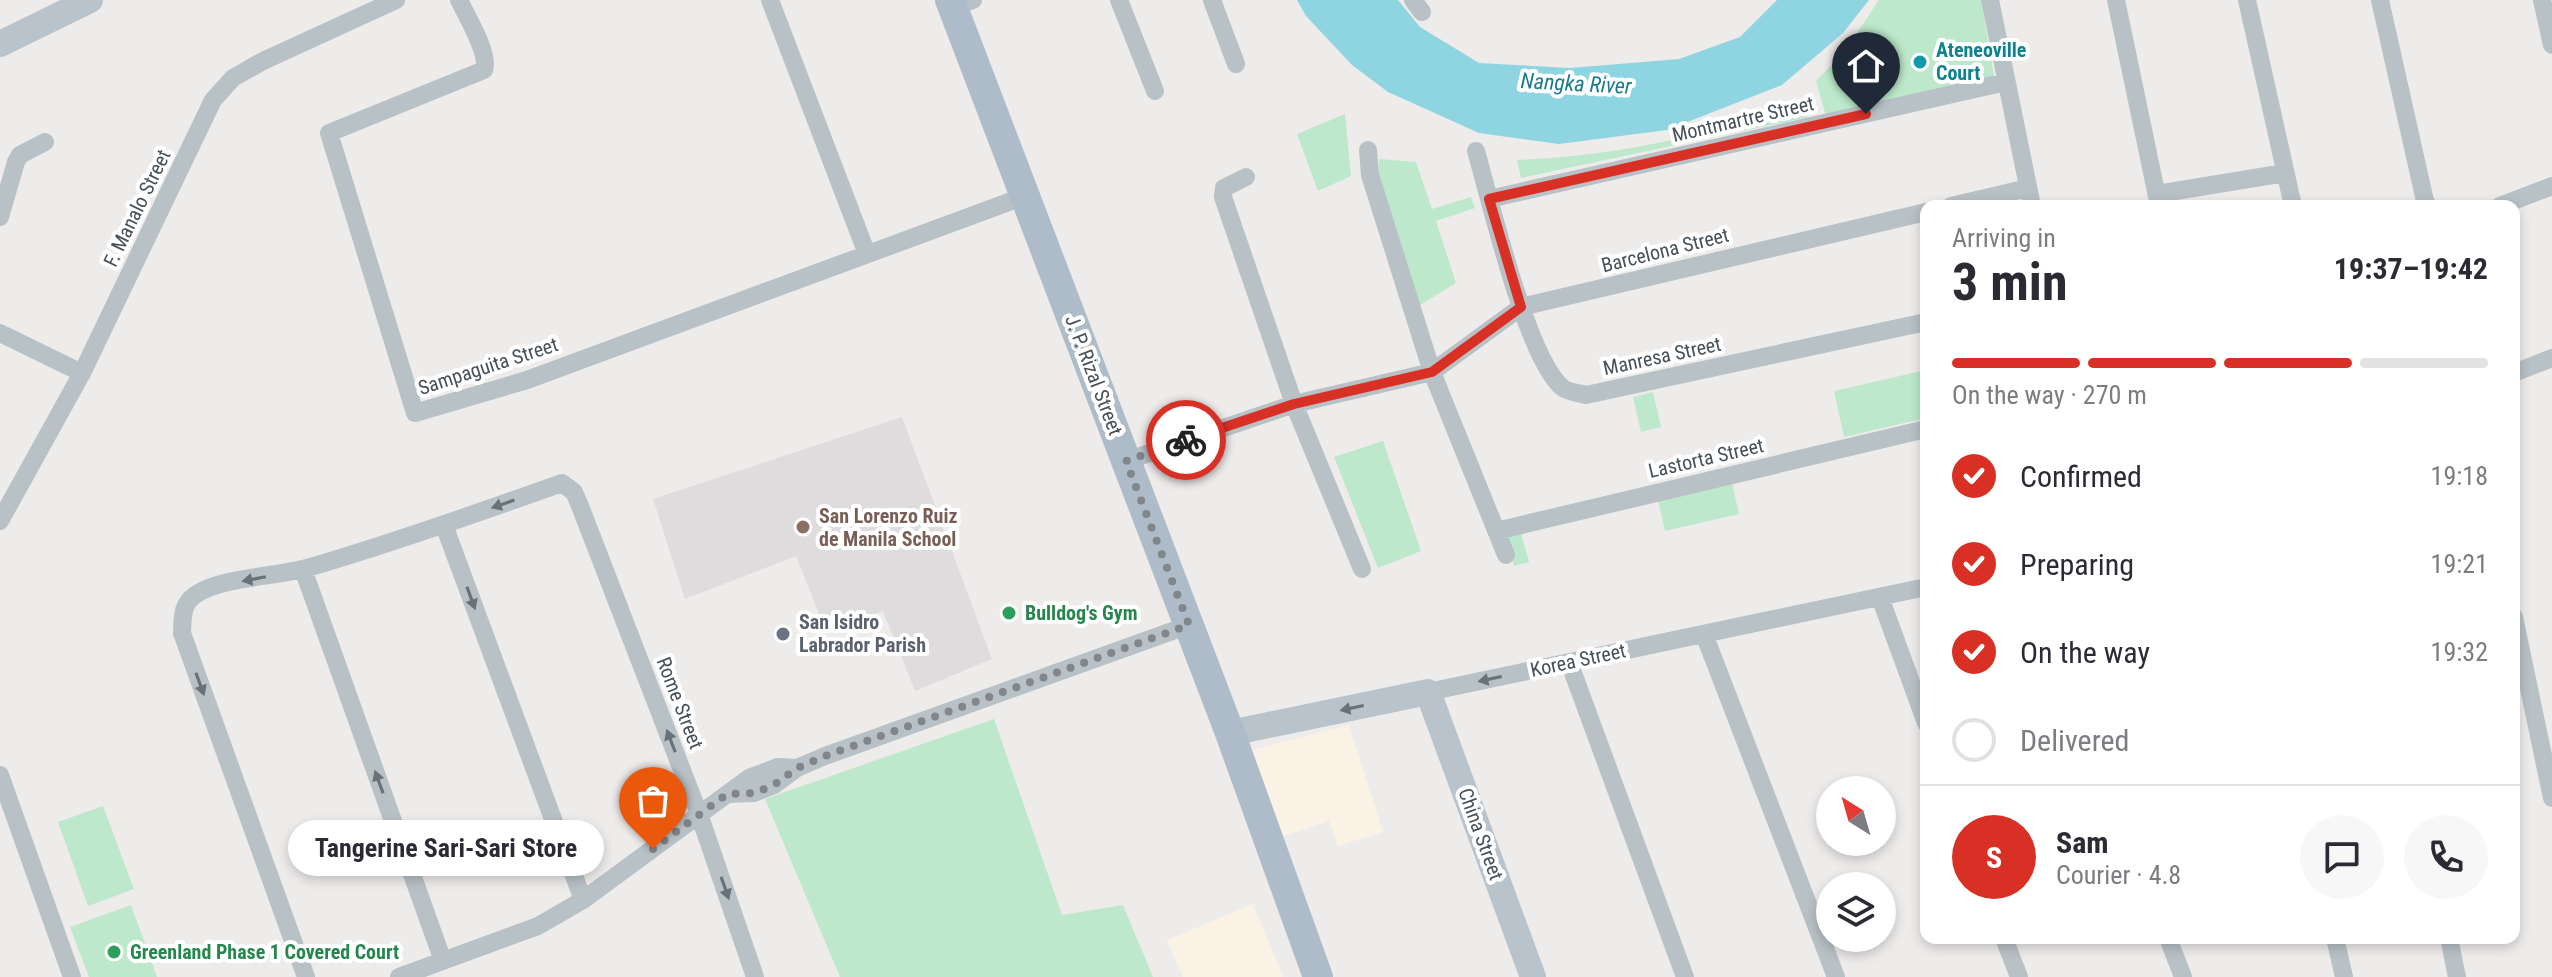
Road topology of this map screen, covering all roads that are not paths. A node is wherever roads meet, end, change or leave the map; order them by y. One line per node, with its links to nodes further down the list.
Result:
1 (90, 0): 13 (street)
2 (396, 0): 41 (street, F. Manalo Street)
3 (459, 0): 34 (street, Sampaguita Street)
4 (770, 0): 34 (street)
5 (1119, 0): 17 (street)
6 (1212, 0): 15 (street)
7 (1990, 0): 16 (street)
8 (2116, 0): 28 (street)
9 (2247, 0): 21 (street)
10 (2380, 0): 30 (street)
11 (2542, 0): 14 (street)
12 (958, 2): 24 (main road, J. P. Rizal Street)
13 (0, 44)
14 (2552, 45)
15 (1236, 64)
16 (2006, 82): 25 (street); 26 (street, Montmartre Street)
17 (1155, 91)
18 (45, 142): 33 (street)
19 (1368, 150): 40 (street)
20 (1476, 151): 26 (street, Manresa Street)
21 (2285, 173): 28 (street); 29 (street)
22 (1246, 177): 42 (street)
23 (2552, 186): 31 (street)
24 (1025, 196): 34 (street); 44 (main road, J. P. Rizal Street)
25 (2030, 197): 27 (street)
26 (1489, 199): 35 (street, Manresa Street)
27 (2004, 200)
28 (2158, 200)
29 (2292, 200)
30 (2425, 200)
31 (2516, 200)
32 (1920, 213): 35 (street, Barcelona Street)
33 (0, 217)
34 (867, 254)
35 (1521, 307): 36 (street, Manresa Street); 40 (street, Barcelona Street)
36 (1920, 323)
37 (0, 333): 41 (street)
38 (2552, 358): 39 (street)
39 (2520, 371)
40 (1432, 372): 42 (street); 47 (street)
41 (82, 373): 45 (street, F. Manalo Street)
42 (1294, 404): 44 (street); 50 (street)
43 (1920, 430): 47 (street, Lastorta Street)
44 (1126, 461): 53 (main road, J. P. Rizal Street)
45 (0, 521)
46 (444, 525): 49 (street); 62 (street, Rome Street, one-way to 46); 63 (street, one-way to 63)
47 (1496, 531): 48 (street)
48 (1506, 555)
49 (303, 569): 68 (street, one-way to 49); 70 (street, one-way to 70)
50 (1362, 569)
51 (1920, 588): 52 (street, Korea Street)
52 (1880, 597): 54 (street, Korea Street); 58 (street)
53 (1189, 625): 59 (main road, J. P. Rizal Street); 62 (street)
54 (1704, 634): 56 (street, Korea Street); 76 (street)
55 (2520, 646): 61 (street)
56 (1569, 662): 57 (street, Korea Street, one-way to 57); 75 (street)
57 (1428, 692): 59 (street, Korea Street, one-way to 59); 74 (street, China Street)
58 (1920, 707)
59 (1230, 733): 73 (main road, J. P. Rizal Street)
60 (0, 775): 69 (street)
61 (2552, 798)
62 (699, 814): 63 (street); 72 (street, Rome Street, one-way to 72)
63 (583, 900): 68 (street)
64 (2006, 944): 77 (street)
65 (2170, 944): 78 (street)
66 (2336, 944): 79 (street)
67 (2450, 944): 80 (street)
68 (443, 961): 71 (street)
69 (72, 977)
70 (306, 977)
71 (399, 977)
72 (755, 977)
73 (1318, 977)
74 (1533, 977)
75 (1685, 977)
76 (1836, 977)
77 (2019, 977)
78 (2183, 977)
79 (2344, 977)
80 (2457, 977)

